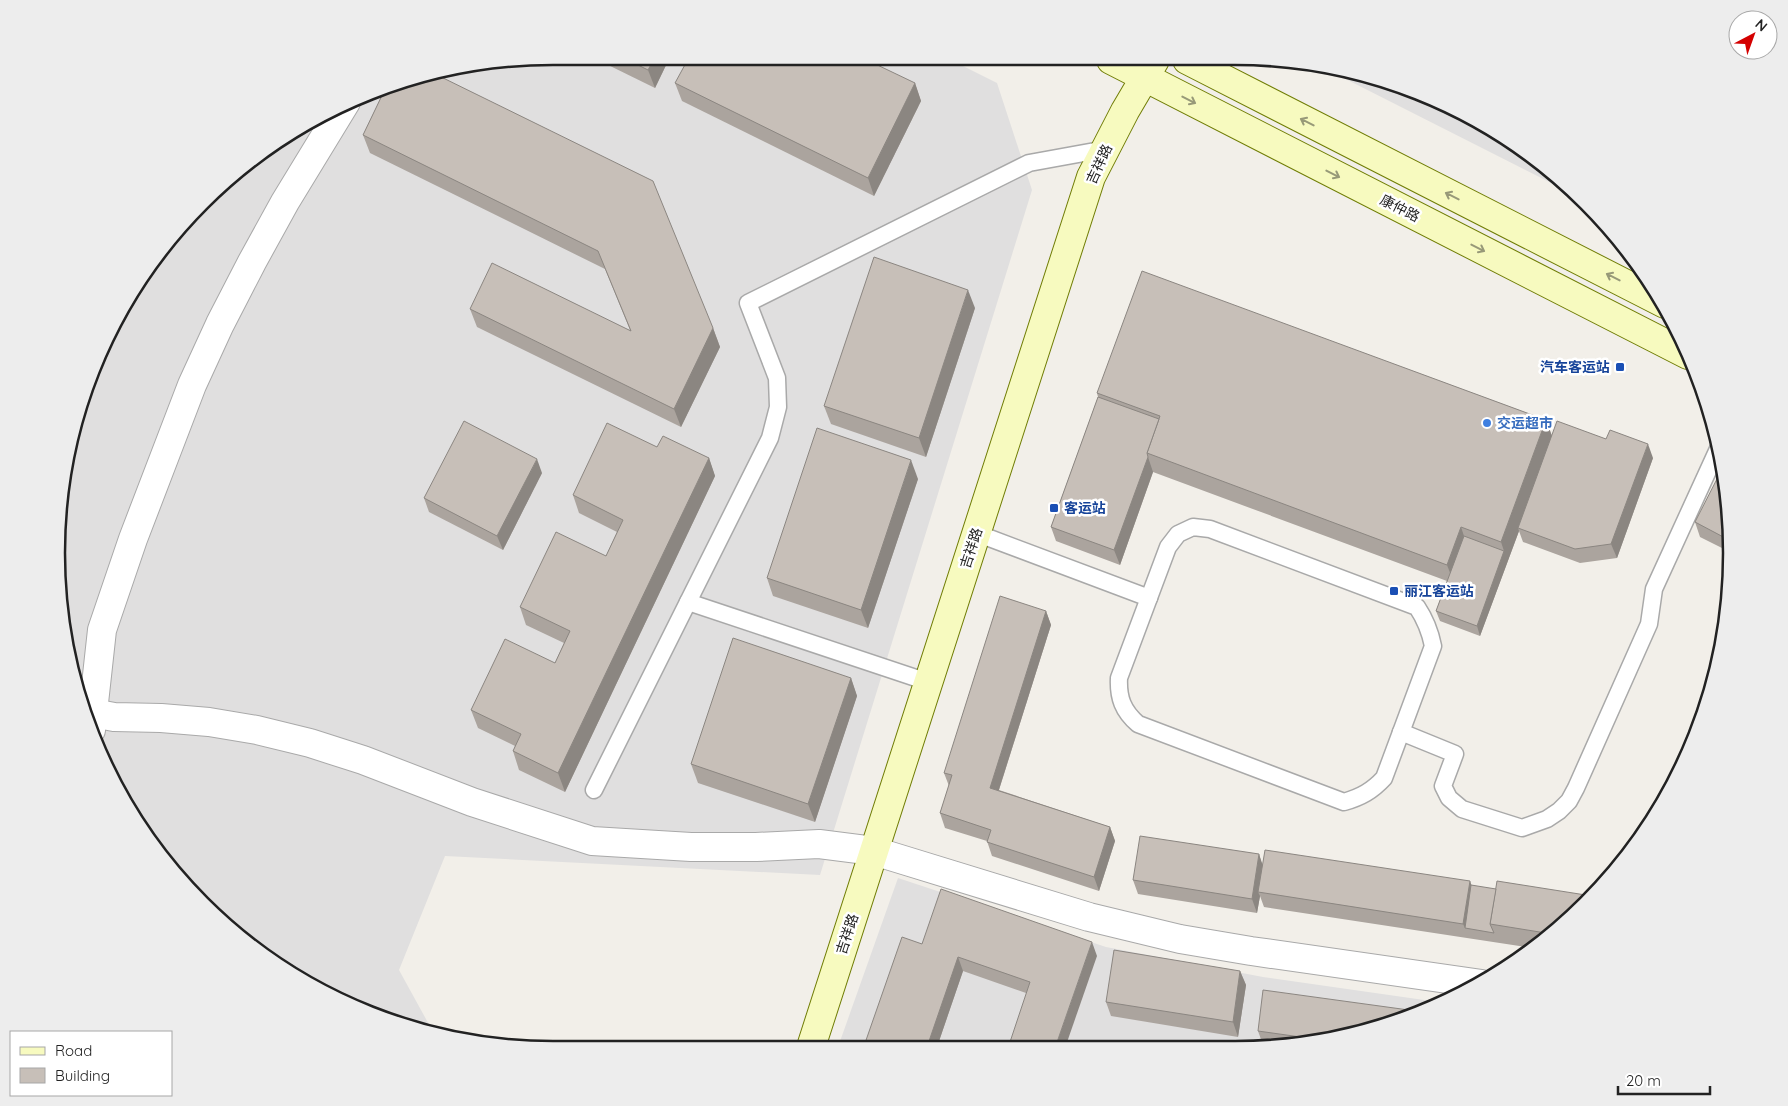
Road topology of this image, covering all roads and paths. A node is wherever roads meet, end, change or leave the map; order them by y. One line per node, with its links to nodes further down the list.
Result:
1 (1133, 65): 3 (main road, 康仲路)
2 (1197, 65): 6 (main road, one-way to 2)
3 (1150, 69): 5 (main road, 吉祥路); 7 (main road, 康仲路, one-way to 7)
4 (339, 114): 13 (street)
5 (1106, 149): 9 (main road, 吉祥路); 11 (lane)
6 (1650, 296)
7 (1679, 350)
8 (1714, 458): 15 (lane)
9 (976, 533): 10 (lane); 12 (main road, 吉祥路)
10 (1149, 598): 15 (lane); 15 (lane)
11 (688, 602): 12 (lane); 16 (lane)
12 (928, 682): 17 (main road, 吉祥路)
13 (90, 708)
14 (94, 718): 17 (street)
15 (1401, 732)
16 (594, 790)
17 (874, 851): 18 (street); 19 (main road, 吉祥路)
18 (1468, 982)
19 (813, 1041)

